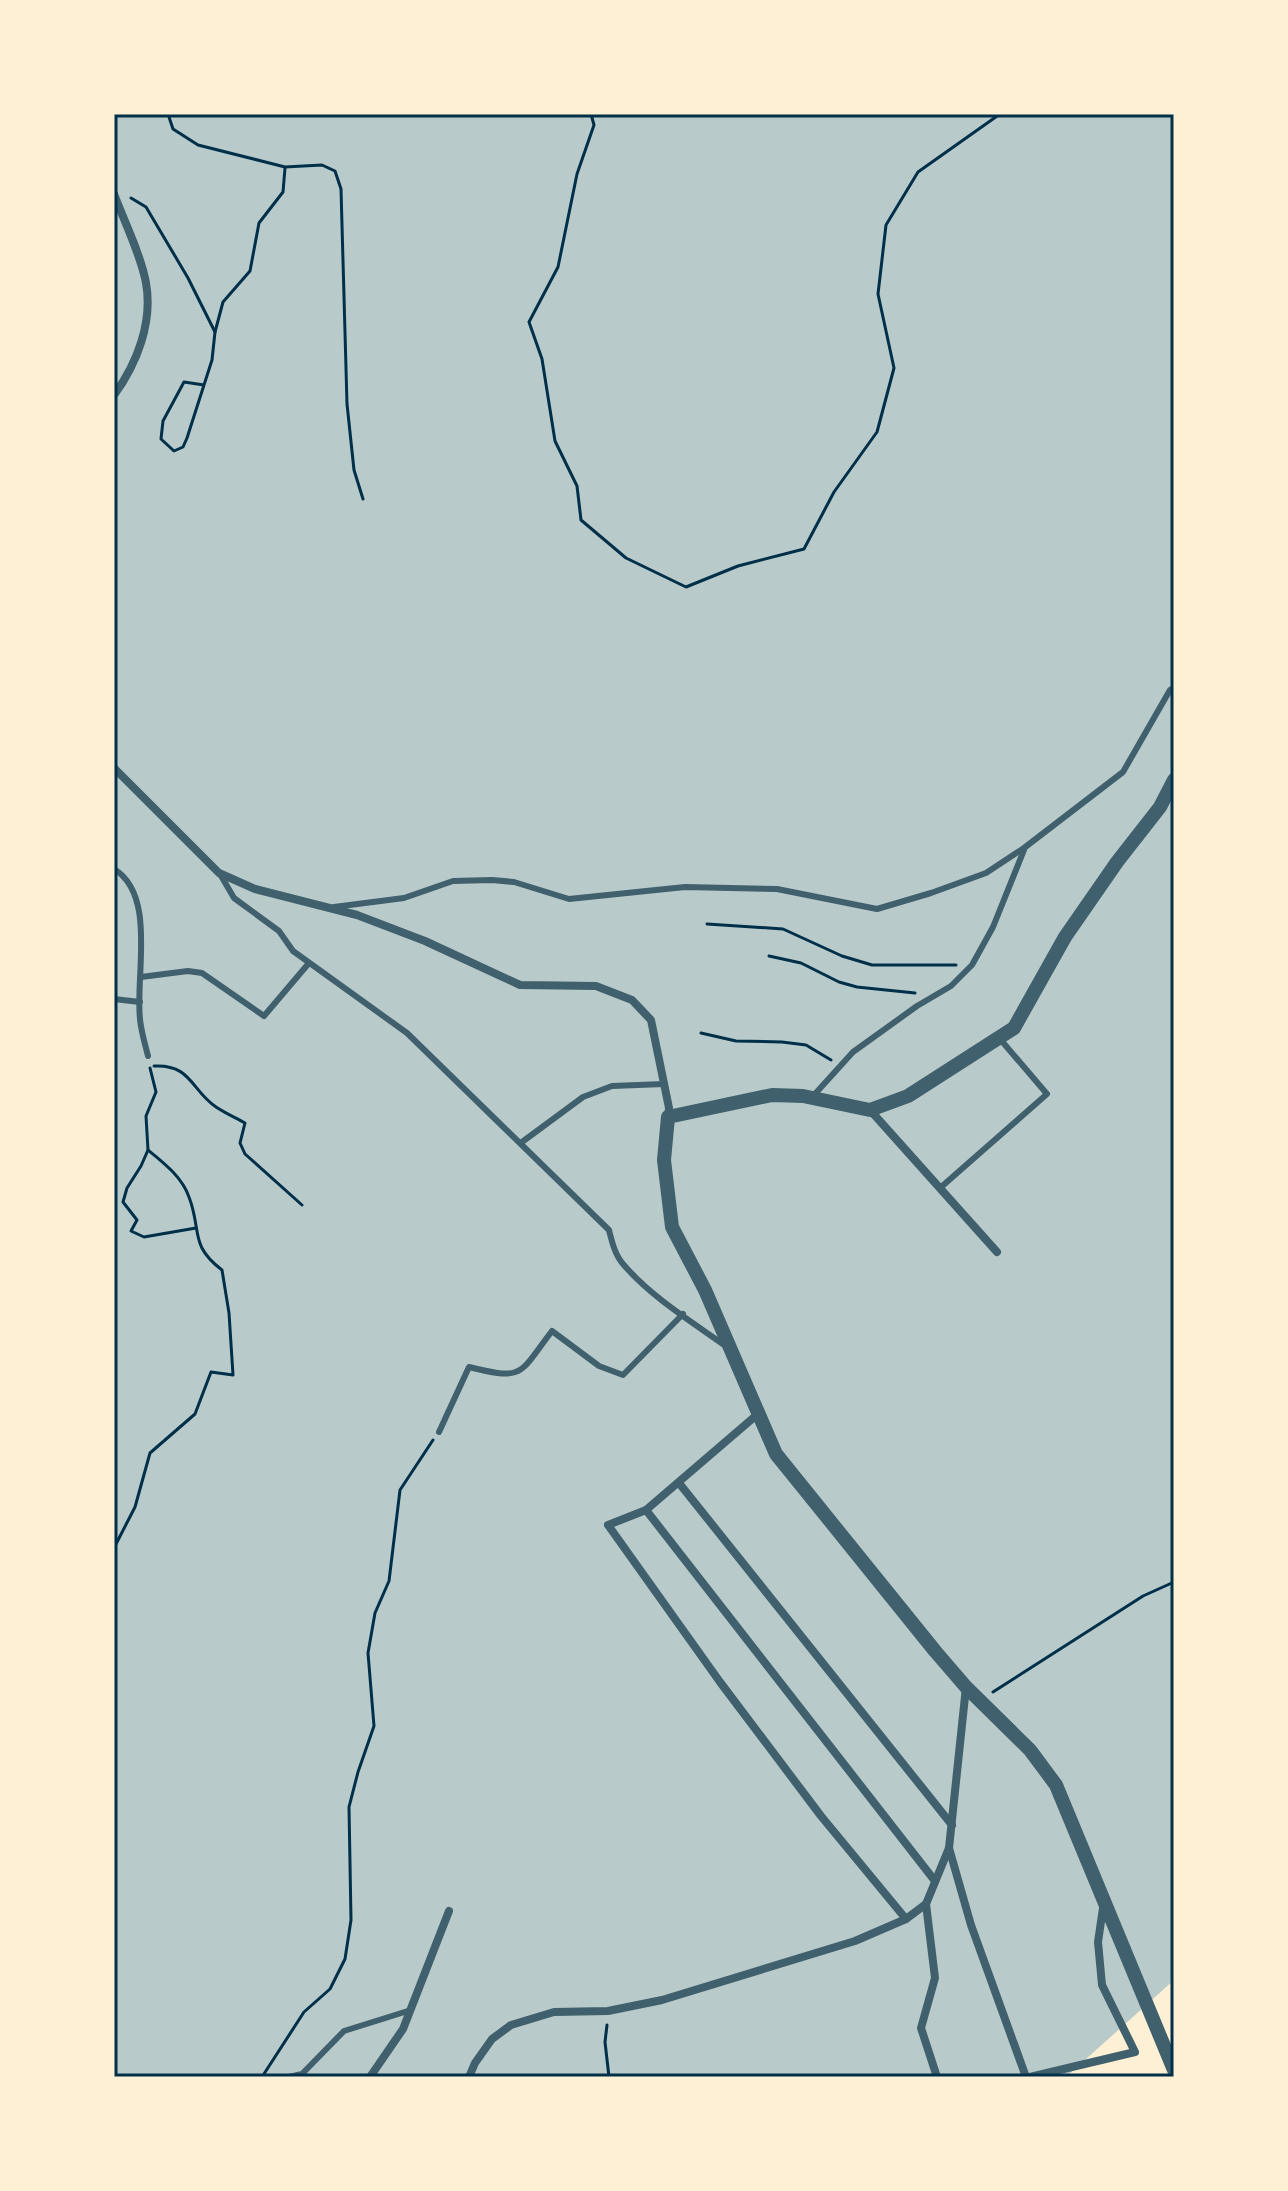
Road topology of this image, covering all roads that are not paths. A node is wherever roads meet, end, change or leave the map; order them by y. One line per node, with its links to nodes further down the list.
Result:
1 (114, 194): 2 (street)
2 (114, 395)
3 (1174, 688): 6 (lane)
4 (114, 768): 8 (street)
5 (1174, 780): 14 (street)
6 (1024, 848): 9 (lane); 17 (lane)
7 (114, 869): 11 (lane)
8 (219, 873): 9 (street); 10 (lane)
9 (327, 908): 16 (street)
10 (309, 963): 11 (lane); 20 (lane)
11 (141, 977): 13 (lane)
12 (114, 999): 13 (lane)
13 (140, 1002): 15 (lane)
14 (999, 1038): 18 (street); 21 (lane)
15 (148, 1056)
16 (664, 1084): 19 (street); 20 (lane)
17 (812, 1098): 18 (street); 19 (street)
18 (870, 1110): 21 (street)
19 (668, 1117): 24 (street)
20 (522, 1142): 23 (lane)
21 (940, 1188): 22 (street)
22 (997, 1252)
23 (683, 1314): 24 (lane); 26 (lane)
24 (733, 1352): 25 (street)
25 (759, 1413): 27 (street); 29 (street)
26 (439, 1432)
27 (679, 1483): 28 (street); 30 (street)
28 (646, 1510): 32 (street); 36 (street)
29 (966, 1687): 30 (street); 33 (street)
30 (952, 1825): 31 (street)
31 (949, 1848): 32 (street); 44 (street)
32 (935, 1881): 34 (street)
33 (1104, 1903): 38 (street); 39 (street)
34 (926, 1904): 36 (street); 43 (street)
35 (449, 1911): 37 (street)
36 (906, 1919): 42 (street)
37 (411, 2010): 40 (lane); 41 (street)
38 (1174, 2070)
39 (1065, 2073): 44 (street)
40 (289, 2077)
41 (370, 2077)
42 (469, 2077)
43 (937, 2077)
44 (1028, 2077)

